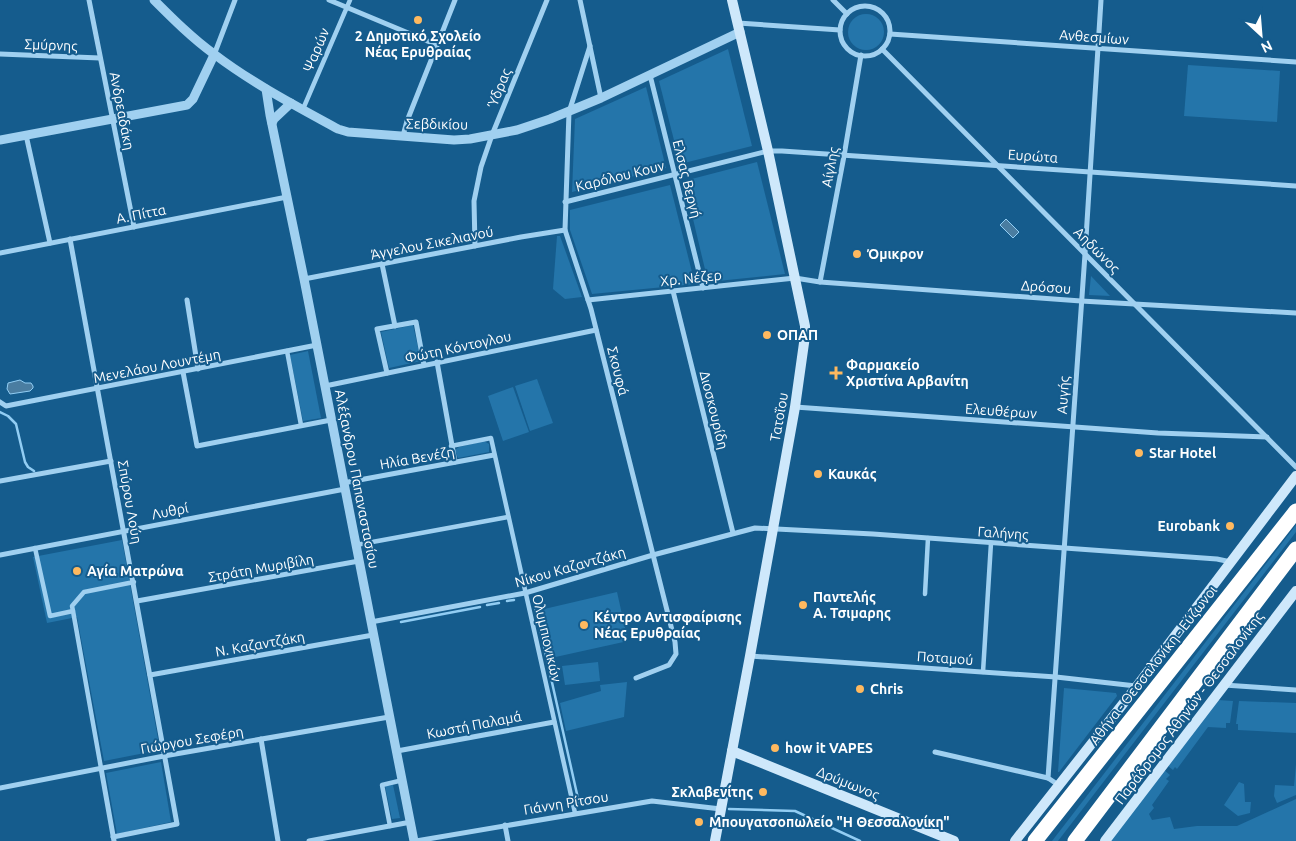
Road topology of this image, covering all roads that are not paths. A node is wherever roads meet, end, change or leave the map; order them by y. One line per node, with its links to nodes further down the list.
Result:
1 (89, 0): 25 (street, Ανδρεαδάκη)
2 (154, 0): 23 (street, Σεβδικίου)
3 (235, 0): 23 (street)
4 (329, 0): 13 (street)
5 (350, 0): 13 (street, Ψαρών)
6 (455, 0): 18 (street)
7 (547, 0): 36 (street, Ύδρας)
8 (580, 0): 19 (street, Σκουφά)
9 (732, 0): 15 (main road, Τατοΐου)
10 (833, 0): 14 (street)
11 (1101, 0): 20 (street, Αυγής)
12 (870, 3): 14 (street); 17 (street)
13 (347, 7): 18 (street); 31 (street, Ψαρών)
14 (847, 14): 16 (street)
15 (739, 28): 16 (street); 27 (street, Σεβδικίου); 39 (main road, Τατοΐου)
16 (840, 30): 24 (street)
17 (890, 34): 20 (street, Ανθεσμίων); 21 (street)
18 (437, 45): 37 (street)
19 (590, 46): 29 (street, Σκουφά); 32 (street, Σκουφά)
20 (1098, 48): 26 (street, Ανθεσμίων); 42 (street, Αυγής)
21 (882, 49): 24 (street); 41 (street, Αηδώνος)
22 (0, 54): 25 (street, Σμύρνης)
23 (214, 55): 28 (street, Σεβδικίου); 33 (street)
24 (861, 55): 40 (street, Αίγλης)
25 (100, 58): 33 (street, Ανδρεαδάκη)
26 (1296, 62)
27 (650, 75): 29 (street, Σεβδικίου); 43 (street, Ελσας Βεργή)
28 (266, 89): 30 (street, Σεβδικίου); 34 (street, Αλέξανδρου Παπαναστασίου)
29 (601, 98): 32 (street, Σεβδικίου)
30 (291, 102): 31 (street, Σεβδικίου); 34 (street)
31 (303, 110): 37 (street, Σεβδικίου)
32 (569, 112): 36 (street, Σεβδικίου); 46 (street, Σκουφά)
33 (112, 118): 35 (street); 47 (street, Ανδρεαδάκη)
34 (272, 123): 45 (street, Αλέξανδρου Παπαναστασίου)
35 (26, 135): 38 (street); 50 (street)
36 (492, 135): 37 (street, Σεβδικίου); 51 (street, Ύδρας)
37 (403, 137)
38 (0, 140)
39 (768, 151): 40 (street, Ευρώτα); 43 (street, Καρόλου Κουν); 55 (main road, Τατοΐου)
40 (844, 156): 41 (street, Ευρώτα); 57 (street, Αίγλης)
41 (997, 165): 42 (street, Ευρώτα); 53 (street, Αηδώνος)
42 (1090, 172): 44 (street, Ευρώτα); 53 (street, Αυγής)
43 (674, 174): 46 (street, Καρόλου Κουν); 58 (street, Ελσας Βεργή)
44 (1296, 186)
45 (287, 197): 47 (street, Α. Πίττα); 56 (street, Αλέξανδρου Παπαναστασίου)
46 (565, 202): 48 (street, Σκουφά)
47 (134, 227): 49 (street, Α. Πίττα)
48 (565, 230): 51 (street, Άγγελου Σικελιανού); 61 (street, Σκουφά)
49 (70, 239): 50 (street, Α. Πίττα); 75 (street, Σπύρου Λούη)
50 (50, 243): 52 (street, Α. Πίττα)
51 (475, 246): 54 (street, Άγγελου Σικελιανού)
52 (0, 253)
53 (1085, 254): 62 (street, Αυγής); 63 (street, Αηδώνος)
54 (382, 264): 56 (street, Άγγελου Σικελιανού); 65 (street)
55 (795, 278): 57 (street, Δρόσου); 58 (street, Χρ. Νέζερ); 77 (main road, Τατοΐου)
56 (304, 279): 67 (street, Αλέξανδρου Παπαναστασίου)
57 (820, 282): 62 (street, Δρόσου)
58 (703, 288): 59 (street, Χρ. Νέζερ)
59 (673, 291): 61 (street, Χρ. Νέζερ); 94 (street, Διοσκουρίδη)
60 (186, 300): 71 (street)
61 (588, 300): 66 (street, Σκουφά)
62 (1081, 301): 63 (street, Δρόσου); 80 (street, Αυγής)
63 (1134, 303): 64 (street, Δρόσου); 81 (street, Αηδώνος)
64 (1296, 313)
65 (395, 326): 70 (street); 73 (street)
66 (596, 330): 69 (street, Φώτη Κόντογλου); 102 (street, Σκουφά)
67 (317, 345): 68 (street, Μενελάου Λουντέμη); 74 (street, Αλέξανδρου Παπαναστασίου)
68 (287, 351): 71 (street, Μενελάου Λουντέμη); 79 (street)
69 (437, 362): 70 (street, Φώτη Κόντογλου); 82 (street)
70 (424, 365): 73 (street, Φώτη Κόντογλου)
71 (198, 369): 72 (street, Μενελάου Λουντέμη)
72 (183, 372): 75 (street, Μενελάου Λουντέμη); 79 (street)
73 (387, 373): 74 (street, Φώτη Κόντογλου)
74 (325, 386): 78 (street, Αλέξανδρου Παπαναστασίου)
75 (97, 389): 76 (street, Μενελάου Λουντέμη); 84 (street, Σπύρου Λούη)
76 (0, 403)
77 (794, 407): 80 (street, Ελευθέρων); 92 (main road, Τατοΐου)
78 (331, 420): 79 (street); 89 (street, Αλέξανδρου Παπαναστασίου)
79 (301, 425)
80 (1072, 427): 81 (street, Ελευθέρων); 99 (street, Αυγής)
81 (1267, 437): 86 (street, Αηδώνος)
82 (451, 446): 83 (street, Ολυμπιονικών); 85 (street)
83 (494, 455): 85 (street, Ηλία Βενέζη); 91 (street, Ολυμπιονικών)
84 (111, 461): 88 (street); 93 (street, Σπύρου Λούη)
85 (454, 462): 89 (street, Ηλία Βενέζη)
86 (1296, 467)
87 (1296, 476): 104 (main road)
88 (0, 481)
89 (344, 486): 93 (street, Λυθρί); 97 (street, Αλέξανδρου Παπαναστασίου)
90 (1296, 511): 146 (highway, Αθήνα - Θεσσαλονίκη - Εύζωνοι)
91 (508, 517): 97 (street); 107 (street, Ολυμπιονικών)
92 (773, 528): 94 (street, Νίκου Καζαντζάκη); 95 (street, Γαλήνης); 113 (main road, Τατοΐου)
93 (124, 531): 98 (street, Λυθρί); 105 (street, Σπύρου Λούη)
94 (732, 533): 102 (street, Νίκου Καζαντζάκη)
95 (928, 538): 96 (street, Γαλήνης); 108 (street)
96 (991, 543): 99 (street, Γαλήνης); 114 (street)
97 (356, 545): 103 (street, Αλέξανδρου Παπαναστασίου)
98 (35, 548): 101 (street, Λυθρί); 110 (street)
99 (1064, 548): 104 (street, Γαλήνης); 116 (street, Αυγής)
100 (1296, 548): 147 (highway)
101 (0, 555)
102 (653, 555): 107 (street, Νίκου Καζαντζάκη); 117 (street, Σκουφά)
103 (359, 561): 109 (street, Στράτη Μυριβίλη); 111 (street, Αλέξανδρου Παπαναστασίου)
104 (1231, 562): 119 (main road)
105 (134, 582): 109 (street, Σπύρου Λούη); 110 (street)
106 (1296, 591): 118 (main road, Παράδρομος Αθηνών - Θεσσαλονίκης)
107 (525, 593): 111 (street, Νίκου Καζαντζάκη); 122 (street, Ολυμπιονικών)
108 (925, 594)
109 (137, 601): 115 (street, Σπύρου Λούη)
110 (73, 612): 128 (street)
111 (371, 622): 112 (street, Αλέξανδρου Παπαναστασίου)
112 (373, 635): 115 (street, Ν. Καζαντζάκη); 121 (street, Αλέξανδρου Παπαναστασίου)
113 (750, 656): 114 (street, Ποταμού); 125 (main road, Τατοΐου)
114 (983, 672): 116 (street, Ποταμού)
115 (150, 675): 127 (street, Σπύρου Λούη)
116 (1056, 677): 119 (street, Ποταμού); 129 (street, Αυγής)
117 (636, 678)
118 (1224, 685): 120 (street); 148 (main road, Παράδρομος Αθηνών - Θεσσαλονίκης)
119 (1137, 686): 131 (main road)
120 (1296, 690)
121 (389, 717): 123 (street, Γιώργου Σεφέρη); 124 (street, Αλέξανδρου Παπαναστασίου)
122 (554, 722): 124 (street, Κωστή Παλαμά); 134 (street, Ολυμπιονικών)
123 (261, 739): 127 (street, Γιώργου Σεφέρη); 139 (street)
124 (397, 751): 130 (street, Αλέξανδρου Παπαναστασίου)
125 (732, 751): 133 (main road, Τατοΐου); 144 (main road, Δρύμωνος)
126 (935, 752): 129 (street)
127 (164, 756): 128 (street, Γιώργου Σεφέρη); 138 (street, Σπύρου Λούη)
128 (102, 768): 132 (street, Γιώργου Σεφέρη); 138 (street)
129 (1048, 778): 131 (street)
130 (402, 780): 135 (street, Αλέξανδρου Παπαναστασίου); 137 (street)
131 (1060, 786): 145 (main road)
132 (0, 788)
133 (720, 809): 134 (street, Γιάννη Ρίτσου); 143 (main road, Τατοΐου)
134 (575, 813): 136 (street, Γιάννη Ρίτσου)
135 (411, 822): 137 (street); 141 (street, Αλέξανδρου Παπαναστασίου)
136 (505, 825): 141 (street, Γιάννη Ρίτσου); 142 (street)
137 (390, 826): 140 (street)
138 (114, 839)
139 (278, 841)
140 (309, 841)
141 (415, 841)
142 (508, 841)
143 (715, 841)
144 (954, 841)
145 (1015, 841)
146 (1035, 841)
147 (1075, 841)
148 (1105, 841)

